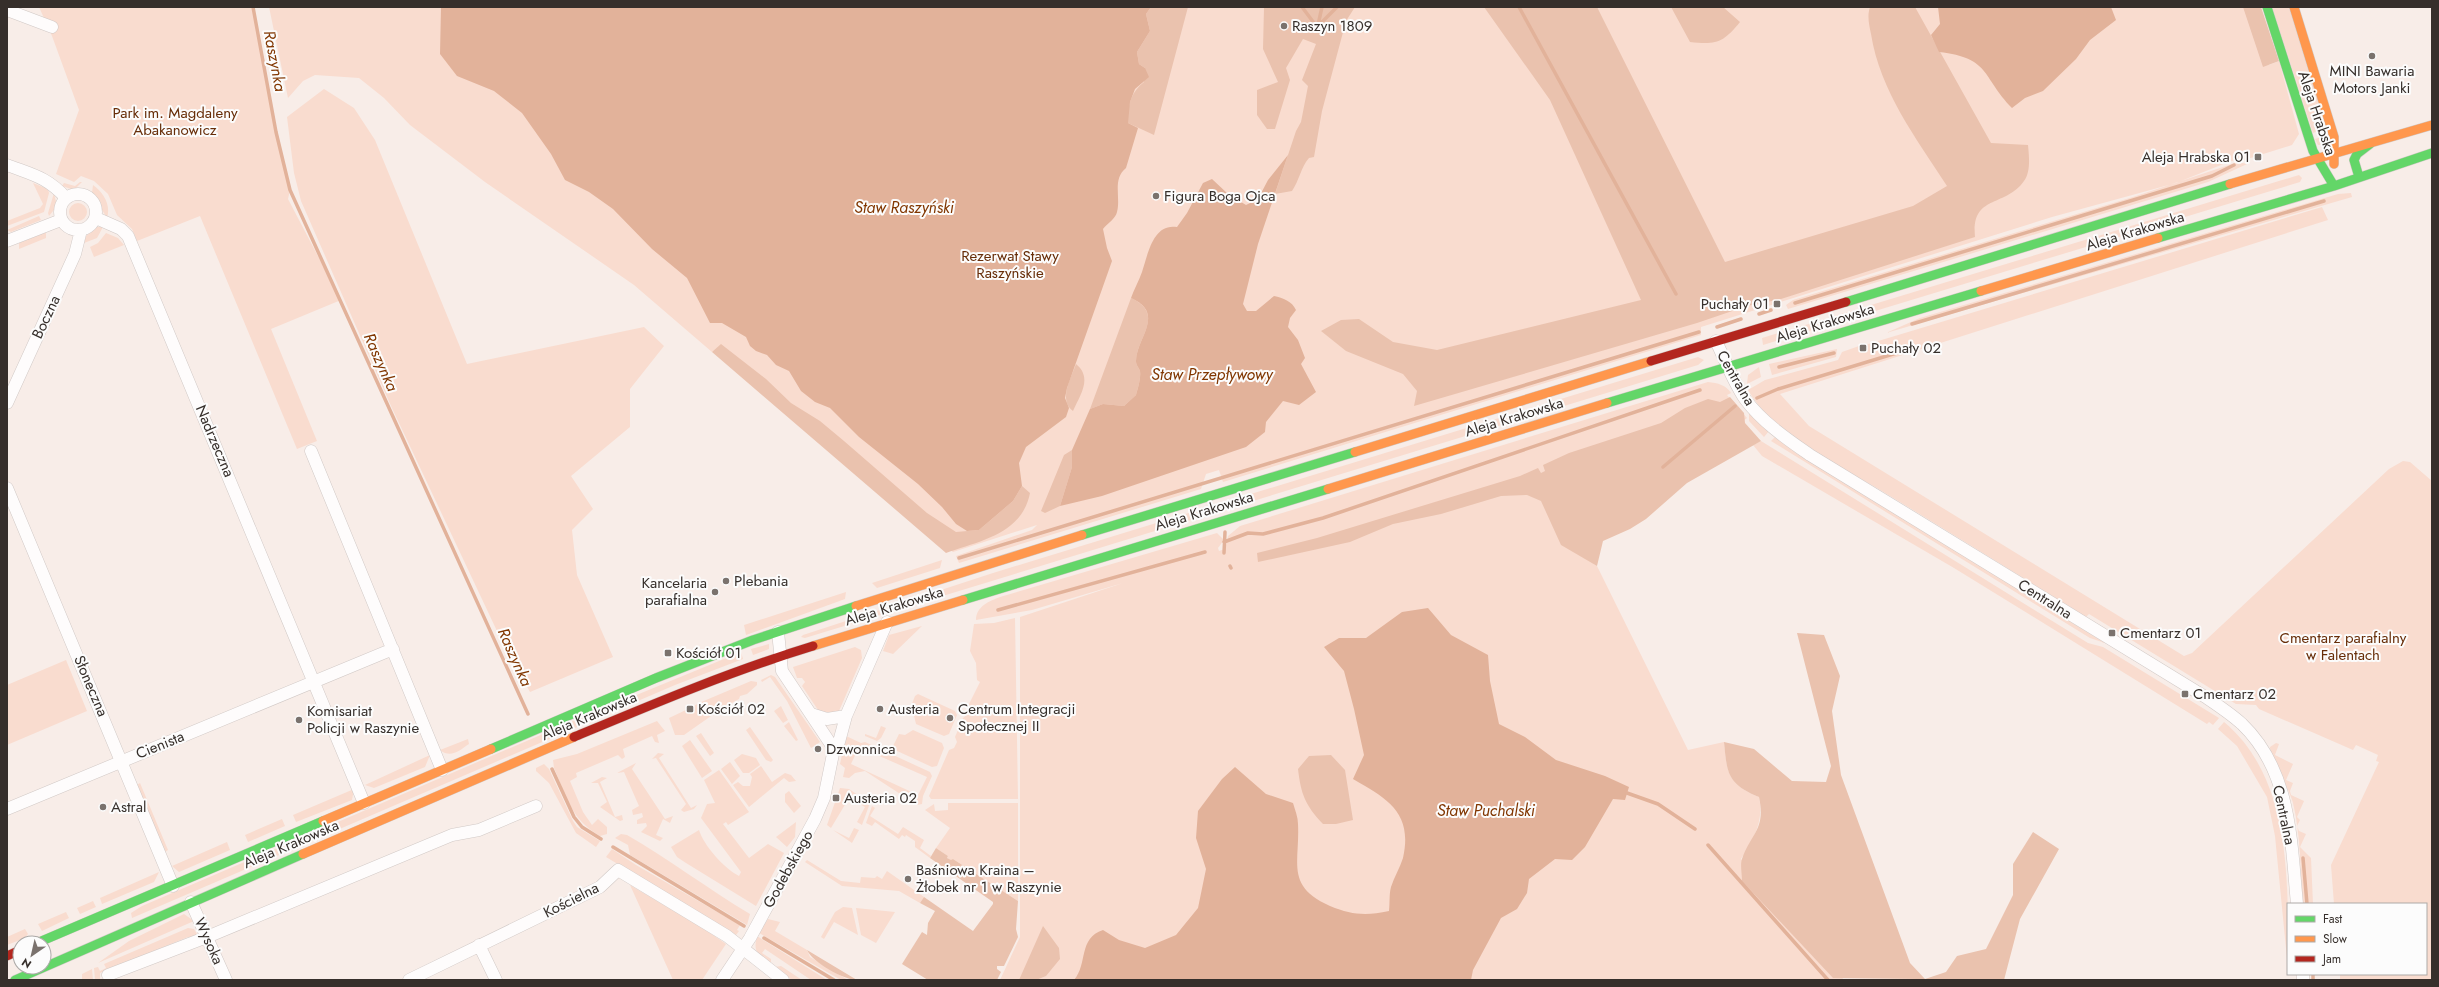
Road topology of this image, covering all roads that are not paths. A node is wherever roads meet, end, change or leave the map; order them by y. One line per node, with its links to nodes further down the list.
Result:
1 (2267, 7): 9 (main road, Aleja Hrabska)
2 (2294, 7): 7 (main road, Aleja Hrabska)
3 (7, 10): 4 (street)
4 (52, 27)
5 (2432, 125): 6 (main road, Aleja Krakowska)
6 (2370, 144): 7 (main road, Aleja Krakowska); 11 (main road)
7 (2334, 153): 9 (main road, Aleja Krakowska); 12 (main road, Aleja Hrabska)
8 (2432, 153): 11 (main road, Aleja Krakowska)
9 (2315, 158): 12 (main road, Aleja Hrabska); 18 (main road, Aleja Krakowska)
10 (7, 165): 13 (street)
11 (2359, 177): 12 (main road, Aleja Krakowska)
12 (2334, 186): 19 (main road, Aleja Krakowska)
13 (66, 198): 14 (street); 15 (street)
14 (96, 218): 16 (street); 27 (street, Nadrzeczna)
15 (61, 220): 16 (street); 17 (street)
16 (81, 230): 20 (street, Boczna)
17 (7, 241)
18 (1716, 341): 19 (street, Centralna); 24 (main road, Aleja Krakowska)
19 (1729, 366): 23 (main road, Aleja Krakowska); 38 (street, Centralna)
20 (7, 402)
21 (311, 451): 25 (street)
22 (7, 488): 31 (street, Słoneczna)
23 (887, 622): 26 (main road, Aleja Krakowska); 29 (street, Godebskiego)
24 (778, 632): 26 (street); 32 (main road, Aleja Krakowska)
25 (392, 649): 27 (street); 32 (street)
26 (779, 656): 28 (street); 37 (main road, Aleja Krakowska)
27 (314, 682): 31 (street, Cienista); 33 (street, Nadrzeczna)
28 (811, 714): 29 (street); 30 (street)
29 (846, 716): 30 (street, Godebskiego)
30 (834, 749): 42 (street, Godebskiego)
31 (122, 760): 35 (street, Cienista); 36 (street, Słoneczna)
32 (442, 770): 33 (main road, Aleja Krakowska)
33 (364, 803): 36 (main road, Aleja Krakowska)
34 (536, 806): 40 (street)
35 (7, 809)
36 (172, 886): 39 (main road, Aleja Krakowska)
37 (192, 902): 40 (street, Wysoka); 44 (main road, Aleja Krakowska)
38 (2297, 903)
39 (52, 937)
40 (207, 937): 43 (street); 45 (street, Wysoka)
41 (480, 945): 42 (street, Kościelna); 46 (street, Kościelna); 47 (street)
42 (743, 949): 48 (street, Godebskiego); 49 (street)
43 (108, 975)
44 (15, 980)
45 (226, 980)
46 (409, 980)
47 (496, 980)
48 (722, 980)
49 (783, 980)

